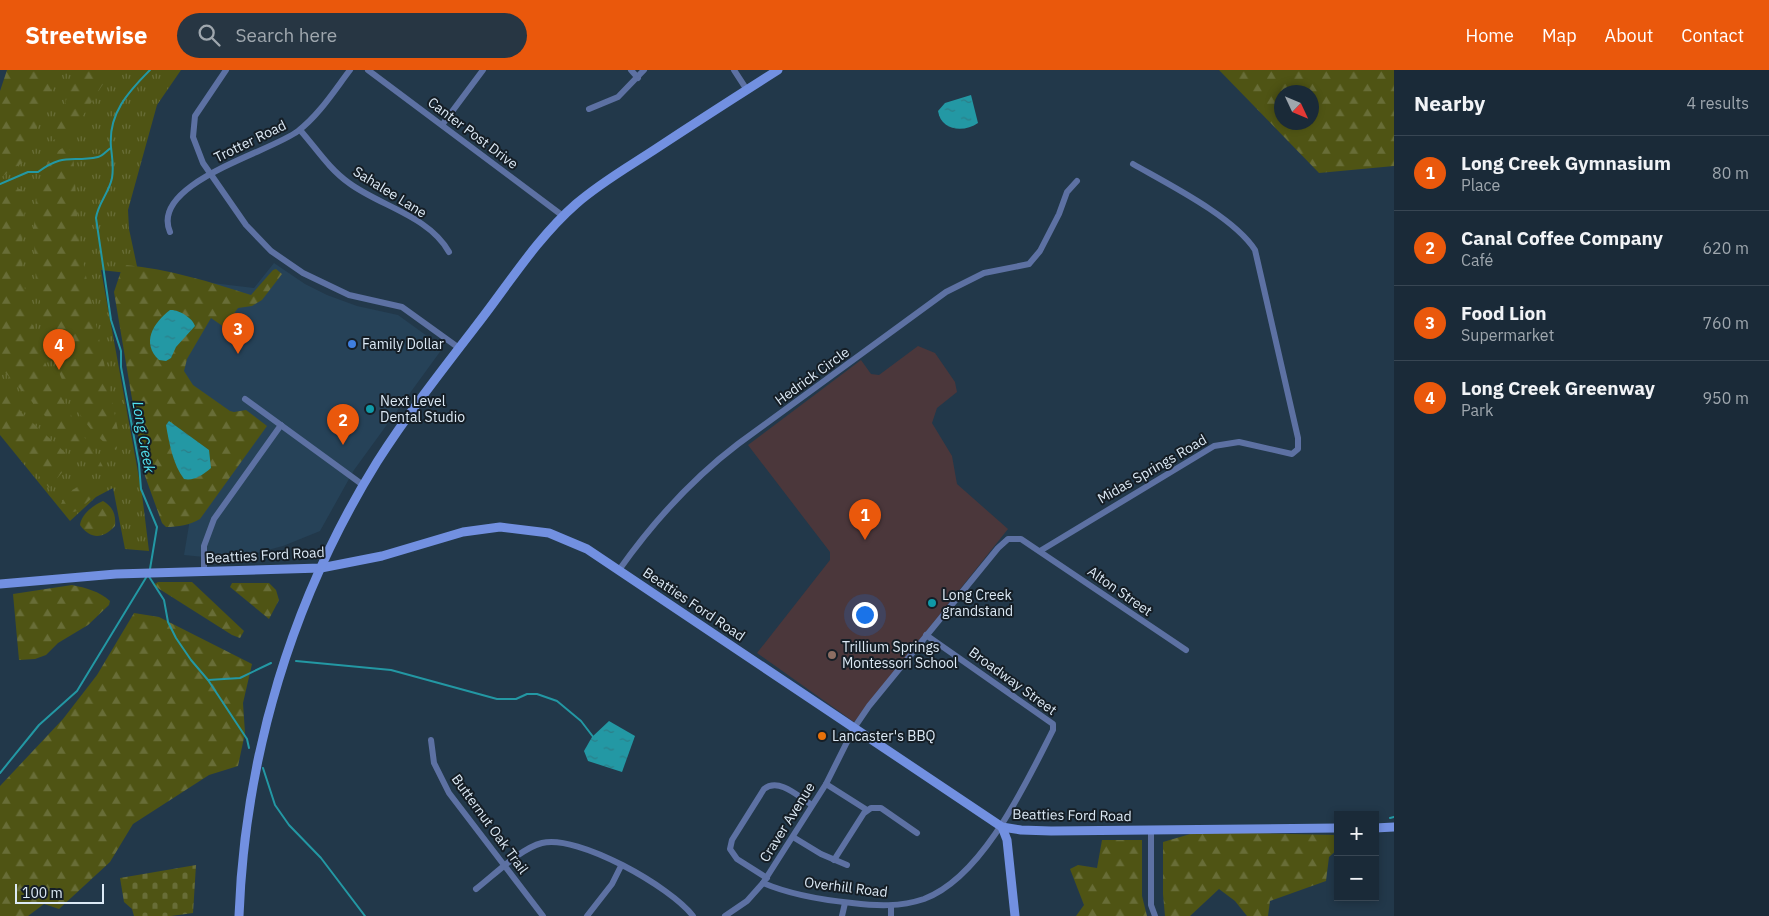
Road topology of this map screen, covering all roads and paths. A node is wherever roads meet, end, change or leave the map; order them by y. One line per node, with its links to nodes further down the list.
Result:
1 (226, 70): 15 (street)
2 (350, 70): 13 (street, Trotter Road)
3 (368, 70): 12 (street, Canter Post Drive)
4 (483, 70): 12 (street)
5 (631, 70): 9 (street)
6 (644, 70): 9 (street)
7 (734, 70): 10 (street)
8 (778, 70): 10 (main road)
9 (638, 78): 11 (street)
10 (746, 90): 17 (main road)
11 (589, 109)
12 (442, 125): 17 (street, Canter Post Drive)
13 (300, 130): 15 (street, Trotter Road); 19 (street, Sahalee Lane)
14 (1133, 164): 24 (street, Midas Springs Road)
15 (211, 175): 18 (street, Trotter Road); 20 (street)
16 (1077, 181): 26 (street, Hedrick Circle)
17 (563, 216): 20 (main road)
18 (170, 232)
19 (448, 252)
20 (460, 348): 23 (main road)
21 (245, 399): 22 (street)
22 (281, 425): 23 (street); 27 (street)
23 (363, 486): 25 (main road)
24 (1040, 551): 29 (street); 30 (street, Alton Street)
25 (320, 568): 26 (main road, Beatties Ford Road); 27 (main road, Beatties Ford Road); 52 (main road)
26 (619, 570): 31 (main road, Beatties Ford Road)
27 (204, 572): 28 (main road, Beatties Ford Road)
28 (0, 584)
29 (926, 635): 31 (street); 32 (street, Broadway Street)
30 (1186, 650)
31 (854, 728): 34 (street, Craver Avenue); 37 (main road, Beatties Ford Road)
32 (1052, 733): 37 (street, Overhill Road)
33 (431, 740): 46 (street, Butternut Oak Trail)
34 (826, 784): 35 (street, Craver Avenue); 36 (street)
35 (812, 806): 43 (street, Craver Avenue); 48 (street, Overhill Road)
36 (867, 810): 42 (street); 44 (street)
37 (1002, 827): 41 (main road, Beatties Ford Road); 51 (street, Overhill Road); 59 (main road)
38 (1394, 827): 40 (main road)
39 (1334, 828): 41 (main road, Beatties Ford Road)
40 (1379, 828)
41 (1151, 830): 60 (street)
42 (917, 832)
43 (793, 837): 44 (street); 48 (street, Craver Avenue)
44 (834, 860): 45 (street)
45 (847, 865)
46 (506, 866): 47 (street); 49 (street); 53 (street, Butternut Oak Trail)
47 (621, 866): 54 (street); 55 (street)
48 (765, 881): 50 (street, Overhill Road); 56 (street, Craver Avenue)
49 (476, 889)
50 (845, 903): 51 (street, Overhill Road); 57 (street)
51 (890, 906): 58 (street)
52 (239, 916)
53 (543, 916)
54 (587, 916)
55 (692, 916)
56 (725, 916)
57 (842, 916)
58 (891, 916)
59 (1015, 916)
60 (1155, 916)

